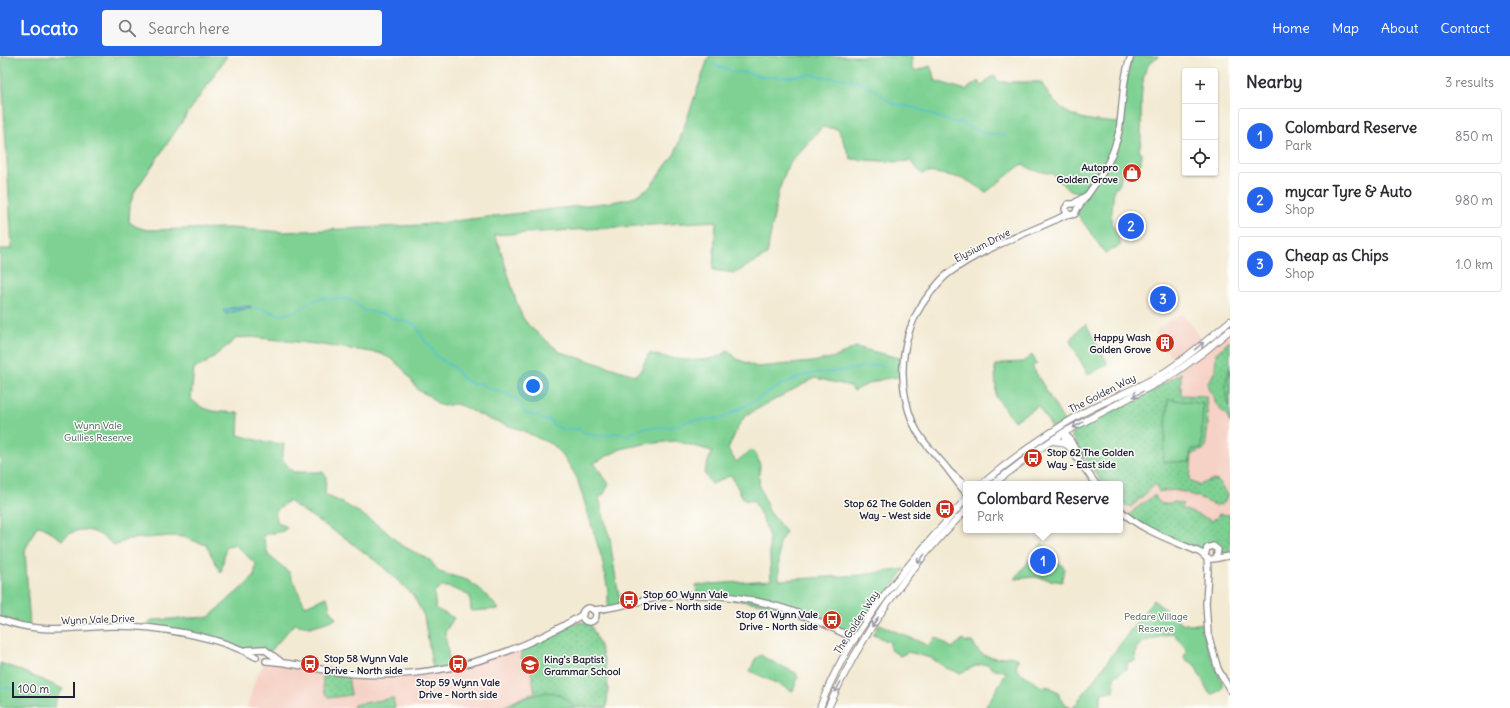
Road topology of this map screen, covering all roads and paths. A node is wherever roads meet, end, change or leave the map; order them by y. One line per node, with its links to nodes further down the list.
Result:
1 (1130, 56): 2 (main road)
2 (1075, 206): 3 (main road, Elysium Drive); 3 (main road)
3 (1067, 213): 11 (main road, Elysium Drive)
4 (1230, 321): 6 (main road, The Golden Way, one-way to 4)
5 (1230, 330): 7 (main road, The Golden Way, one-way to 7)
6 (1063, 425): 7 (main road); 8 (main road, The Golden Way)
7 (1063, 433): 8 (main road); 9 (main road); 10 (main road)
8 (1050, 438): 9 (main road); 12 (main road, The Golden Way); 13 (main road, The Golden Way)
9 (1069, 446): 10 (main road)
10 (1082, 464): 14 (main road)
11 (950, 471): 15 (main road, Elysium Drive); 16 (main road, Elysium Drive)
12 (986, 481)
13 (997, 481)
14 (1094, 481)
15 (963, 483)
16 (963, 490)
17 (963, 502): 31 (main road, The Golden Way)
18 (1123, 512): 21 (main road)
19 (963, 513): 30 (main road, The Golden Way, one-way to 30)
20 (1218, 550): 21 (main road); 21 (main road); 22 (main road)
21 (1209, 556): 22 (main road); 39 (main road)
22 (1229, 556)
23 (611, 608): 24 (main road); 26 (main road); 31 (main road)
24 (593, 610): 25 (main road); 26 (main road)
25 (583, 614): 28 (main road); 29 (main road)
26 (596, 618): 28 (main road)
27 (0, 619): 33 (main road, Wynn Vale Drive)
28 (585, 621): 29 (main road)
29 (569, 624): 38 (main road)
30 (866, 635): 31 (main road); 32 (main road, The Golden Way)
31 (855, 639): 32 (main road); 40 (main road, The Golden Way)
32 (858, 649): 41 (main road, The Golden Way, one-way to 41)
33 (244, 650): 34 (main road, Wynn Vale Drive); 36 (main road, Wynn Vale Drive)
34 (259, 650): 35 (main road); 36 (main road)
35 (269, 653): 37 (main road); 38 (main road)
36 (256, 657): 37 (main road)
37 (266, 661): 38 (main road)
38 (281, 661)
39 (1230, 690)
40 (820, 708)
41 (828, 708)

